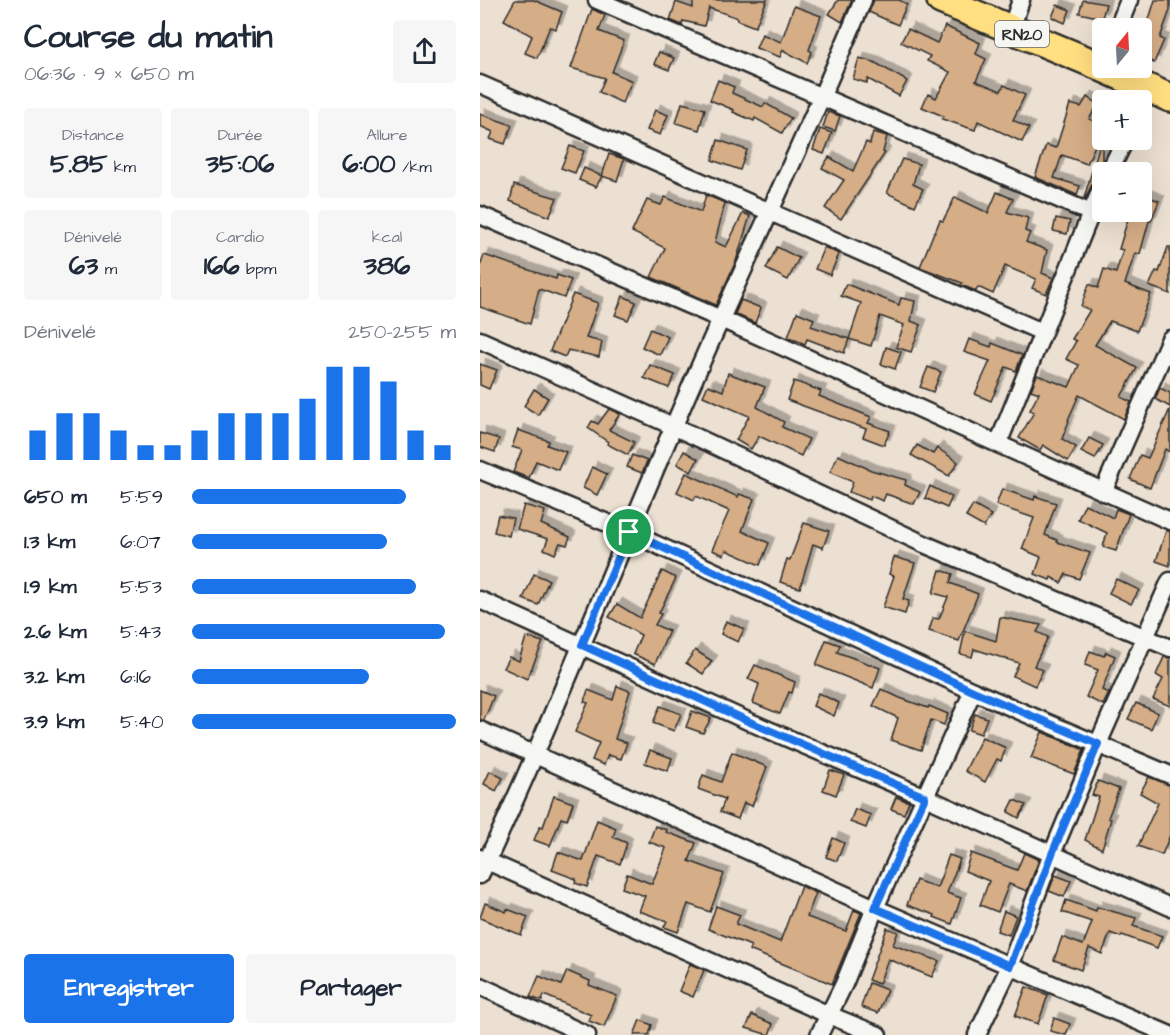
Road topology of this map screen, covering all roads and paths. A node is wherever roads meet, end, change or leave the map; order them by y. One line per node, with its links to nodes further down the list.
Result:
1 (597, 0): 12 (street)
2 (863, 0): 12 (street)
3 (941, 0): 7 (main road, RN20)
4 (1021, 0): 7 (street)
5 (1129, 0): 6 (street)
6 (1122, 18)
7 (1011, 29): 8 (main road, RN20)
8 (1092, 63)
9 (1120, 78): 11 (main road, RN20)
10 (480, 84): 14 (street)
11 (1153, 97)
12 (822, 98): 14 (street); 15 (street)
13 (1092, 209): 15 (street)
14 (770, 212): 17 (street); 18 (street)
15 (1090, 213): 18 (street)
16 (480, 215): 17 (street)
17 (721, 319): 21 (street); 22 (street)
18 (1042, 332): 22 (street)
19 (1170, 339): 24 (street)
20 (480, 340): 21 (street)
21 (675, 427): 26 (street); 29 (street)
22 (998, 444): 24 (street)
23 (480, 470): 26 (street)
24 (1103, 492): 25 (street)
25 (1170, 521)
26 (629, 532): 30 (street); 32 (street)
27 (1170, 581): 29 (street)
28 (480, 600): 30 (street)
29 (1145, 638): 31 (street); 34 (street)
30 (582, 645): 35 (street); 37 (street)
31 (1170, 648)
32 (973, 691): 34 (street); 37 (street)
33 (480, 730): 35 (street)
34 (1098, 744): 36 (street); 38 (street)
35 (536, 754): 39 (street); 41 (street)
36 (1170, 775)
37 (925, 797): 38 (street); 41 (street)
38 (1052, 854): 40 (street); 42 (street)
39 (482, 864): 44 (street)
40 (1170, 907)
41 (875, 908): 42 (street); 44 (street)
42 (1010, 966): 48 (street); 49 (street)
43 (480, 986): 45 (street)
44 (829, 1015): 46 (street); 47 (street)
45 (587, 1035)
46 (819, 1035)
47 (878, 1035)
48 (977, 1035)
49 (1170, 1035)

